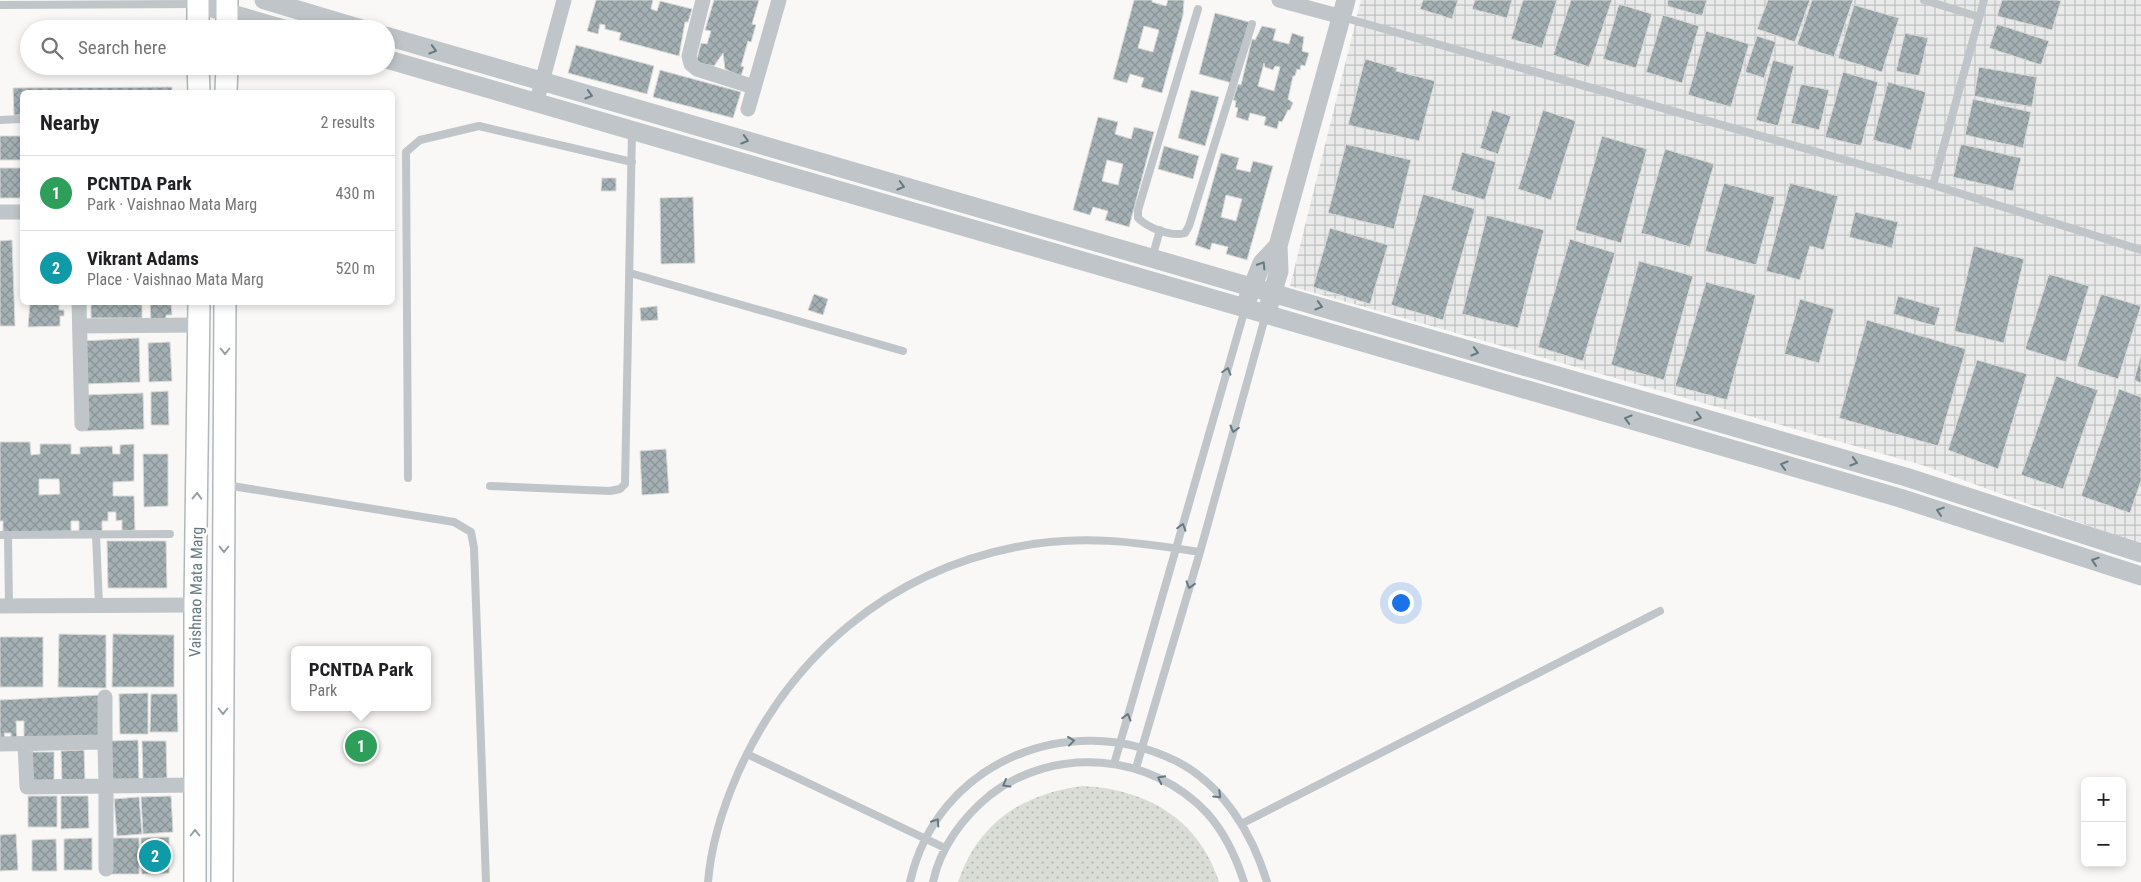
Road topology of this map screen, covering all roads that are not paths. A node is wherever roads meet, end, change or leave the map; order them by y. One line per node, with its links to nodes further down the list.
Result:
1 (264, 0): 16 (street)
2 (564, 0): 22 (street)
3 (779, 0): 23 (street)
4 (1279, 0): 11 (street)
5 (1924, 0): 13 (lane)
6 (1984, 0): 13 (lane)
7 (698, 1): 23 (street)
8 (198, 2): 9 (lane); 12 (street); 14 (main road)
9 (0, 5)
10 (1198, 9): 35 (lane)
11 (1344, 9): 32 (lane); 36 (street)
12 (227, 14): 15 (street)
13 (1979, 17): 32 (lane)
14 (198, 20)
15 (250, 20)
16 (332, 20)
17 (1252, 24): 35 (lane)
18 (395, 39): 22 (street, one-way to 22)
19 (395, 62): 26 (street)
20 (198, 75): 24 (main road)
21 (226, 75): 25 (main road)
22 (542, 82): 26 (street); 38 (street, one-way to 38)
23 (754, 87): 27 (street)
24 (199, 90)
25 (226, 90)
26 (536, 104): 30 (street)
27 (748, 109)
28 (0, 120): 29 (lane)
29 (20, 120)
30 (632, 131): 31 (lane); 45 (street)
31 (632, 162): 39 (lane); 51 (lane)
32 (1934, 185): 37 (lane)
33 (0, 212): 34 (street)
34 (20, 212)
35 (1160, 230): 38 (lane)
36 (1278, 246): 40 (street, one-way to 36); 41 (street)
37 (2141, 250)
38 (1152, 258): 40 (street)
39 (630, 274): 49 (lane); 53 (lane)
40 (1251, 287): 41 (street); 45 (street)
41 (1272, 293): 46 (street); 59 (street, one-way to 59)
42 (79, 305): 48 (street)
43 (199, 305): 47 (main road, Vaishnao Mata Marg)
44 (225, 305): 52 (main road, Vaishnao Mata Marg, one-way to 52)
45 (1245, 308): 46 (street); 57 (lane, one-way to 45)
46 (1266, 314): 58 (lane, one-way to 58); 60 (street, one-way to 46)
47 (199, 325): 48 (street); 62 (main road, Vaishnao Mata Marg, one-way to 47)
48 (80, 326): 50 (street)
49 (903, 351)
50 (82, 424)
51 (408, 478)
52 (224, 485): 81 (main road, Vaishnao Mata Marg, one-way to 81); 82 (lane)
53 (490, 486)
54 (170, 534): 56 (lane)
55 (4, 535): 56 (lane); 63 (lane)
56 (96, 535): 61 (lane)
57 (1176, 548): 58 (lane); 67 (lane, one-way to 57); 71 (lane)
58 (1200, 552): 70 (lane, one-way to 70)
59 (2141, 553)
60 (2141, 576)
61 (99, 605): 62 (street); 63 (street)
62 (195, 605): 74 (main road, Vaishnao Mata Marg)
63 (4, 606)
64 (1660, 610): 76 (lane)
65 (105, 697): 66 (street)
66 (106, 742): 69 (street); 75 (street)
67 (1120, 742): 70 (lane); 72 (lane); 77 (lane, one-way to 67)
68 (0, 744): 69 (street)
69 (25, 744): 75 (street)
70 (1142, 747): 73 (lane); 76 (lane, one-way to 76)
71 (747, 754): 77 (lane); 83 (lane)
72 (1114, 764): 73 (lane); 78 (lane, one-way to 78)
73 (1136, 768): 86 (lane, one-way to 73)
74 (194, 785): 75 (street); 80 (main road, Vaishnao Mata Marg, one-way to 74)
75 (106, 786): 79 (street)
76 (1242, 823): 87 (lane)
77 (926, 838): 78 (lane); 84 (lane)
78 (945, 848): 85 (lane)
79 (106, 868)
80 (195, 882)
81 (222, 882)
82 (486, 882)
83 (708, 882)
84 (910, 882)
85 (933, 882)
86 (1244, 882)
87 (1267, 882)

